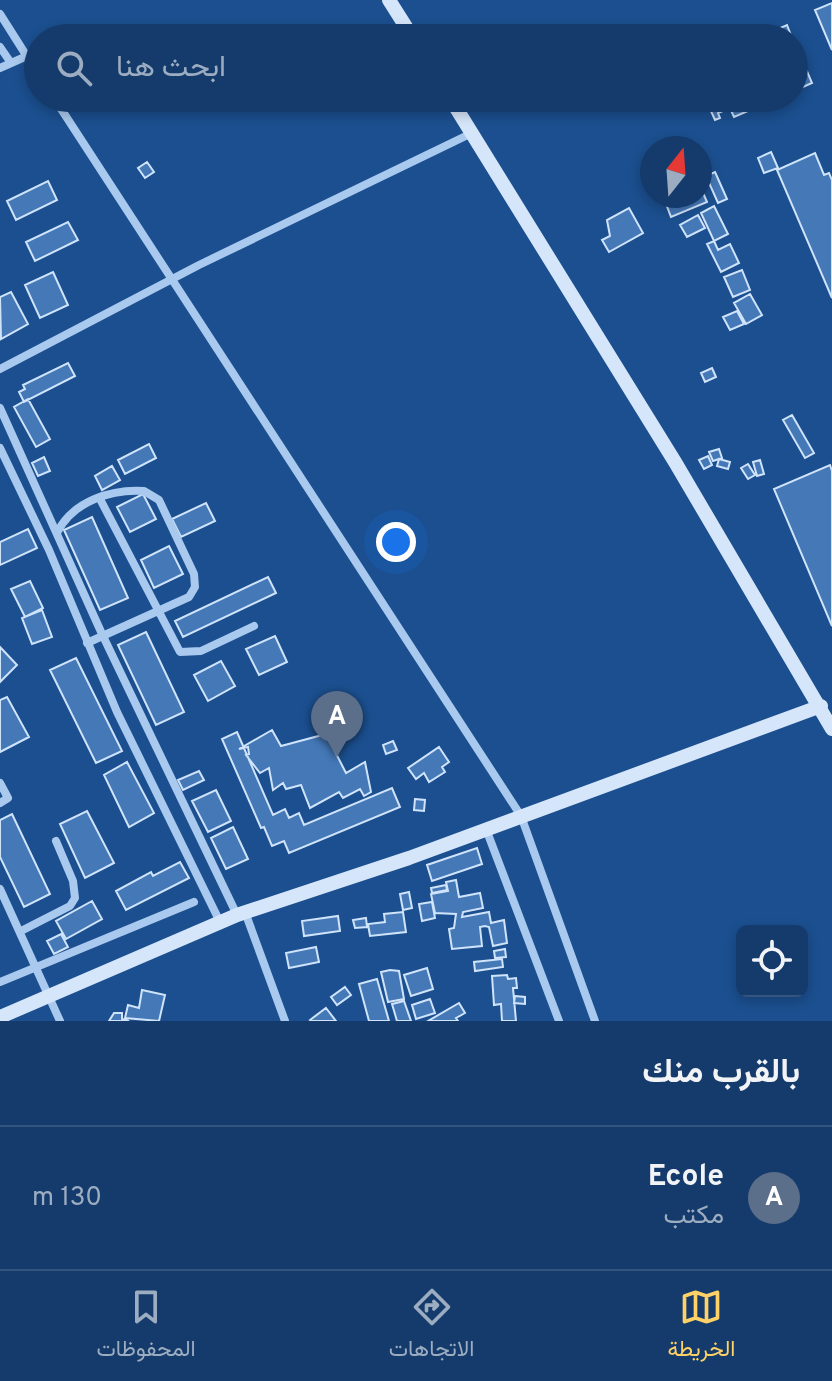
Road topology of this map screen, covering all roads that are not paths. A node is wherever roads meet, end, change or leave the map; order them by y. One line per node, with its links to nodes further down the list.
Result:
1 (389, 0): 3 (street)
2 (0, 14): 5 (street)
3 (404, 24)
4 (0, 47): 7 (street)
5 (24, 51)
6 (24, 57): 7 (street)
7 (11, 63): 8 (street)
8 (0, 68)
9 (63, 112): 12 (street)
10 (459, 112): 11 (street)
11 (472, 133): 12 (street); 24 (street)
12 (173, 278): 13 (street); 28 (street)
13 (0, 369)
14 (0, 408): 17 (street)
15 (0, 448): 19 (street)
16 (100, 499): 17 (street); 20 (street); 20 (street)
17 (58, 531): 18 (street)
18 (70, 556): 19 (street); 22 (street)
19 (53, 562): 23 (street)
20 (158, 609): 21 (street); 22 (street)
21 (254, 626)
22 (102, 634): 23 (street); 33 (street)
23 (87, 643): 34 (street)
24 (821, 706): 25 (street); 28 (street)
25 (832, 729)
26 (0, 783): 27 (street)
27 (0, 803)
28 (521, 816): 29 (street); 43 (street)
29 (486, 829): 33 (street); 42 (street)
30 (56, 841): 35 (street)
31 (0, 889): 35 (street)
32 (194, 902): 36 (street)
33 (241, 914): 34 (street); 41 (street)
34 (220, 922): 38 (street)
35 (21, 931): 36 (street)
36 (37, 965): 37 (street); 38 (street)
37 (0, 982)
38 (51, 995): 39 (street); 40 (street)
39 (0, 1017)
40 (60, 1021)
41 (285, 1021)
42 (559, 1021)
43 (595, 1021)

